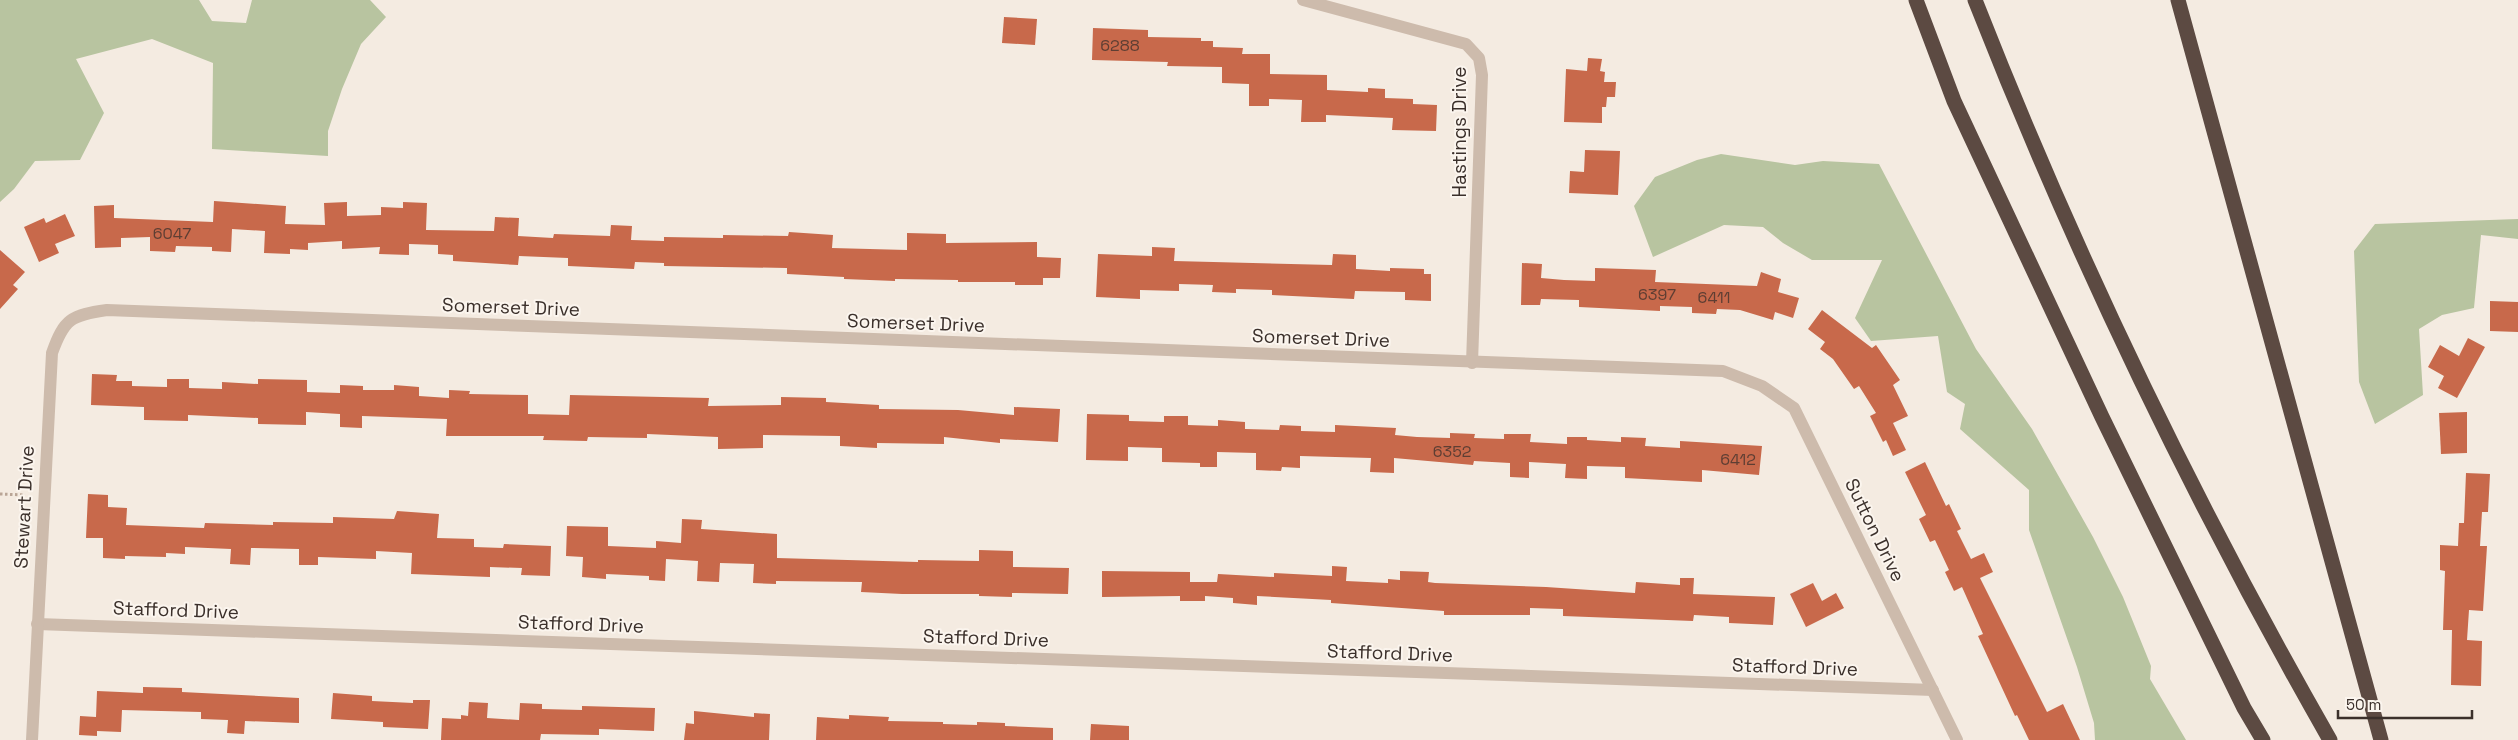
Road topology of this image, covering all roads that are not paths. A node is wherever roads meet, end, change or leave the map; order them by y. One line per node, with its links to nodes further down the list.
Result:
1 (1303, 0): 6 (street, Hastings Drive)
2 (1916, 0): 12 (highway)
3 (1975, 0): 13 (highway)
4 (2178, 0): 14 (highway)
5 (107, 310): 6 (street, Somerset Drive); 8 (street, Stewart Drive)
6 (1472, 363): 7 (street, Somerset Drive)
7 (1724, 371): 9 (street, Sutton Drive)
8 (37, 624): 9 (street, Stafford Drive); 10 (street, Stewart Drive)
9 (1933, 690): 11 (street, Sutton Drive)
10 (32, 740)
11 (1957, 740)
12 (2263, 740)
13 (2330, 740)
14 (2381, 740)

